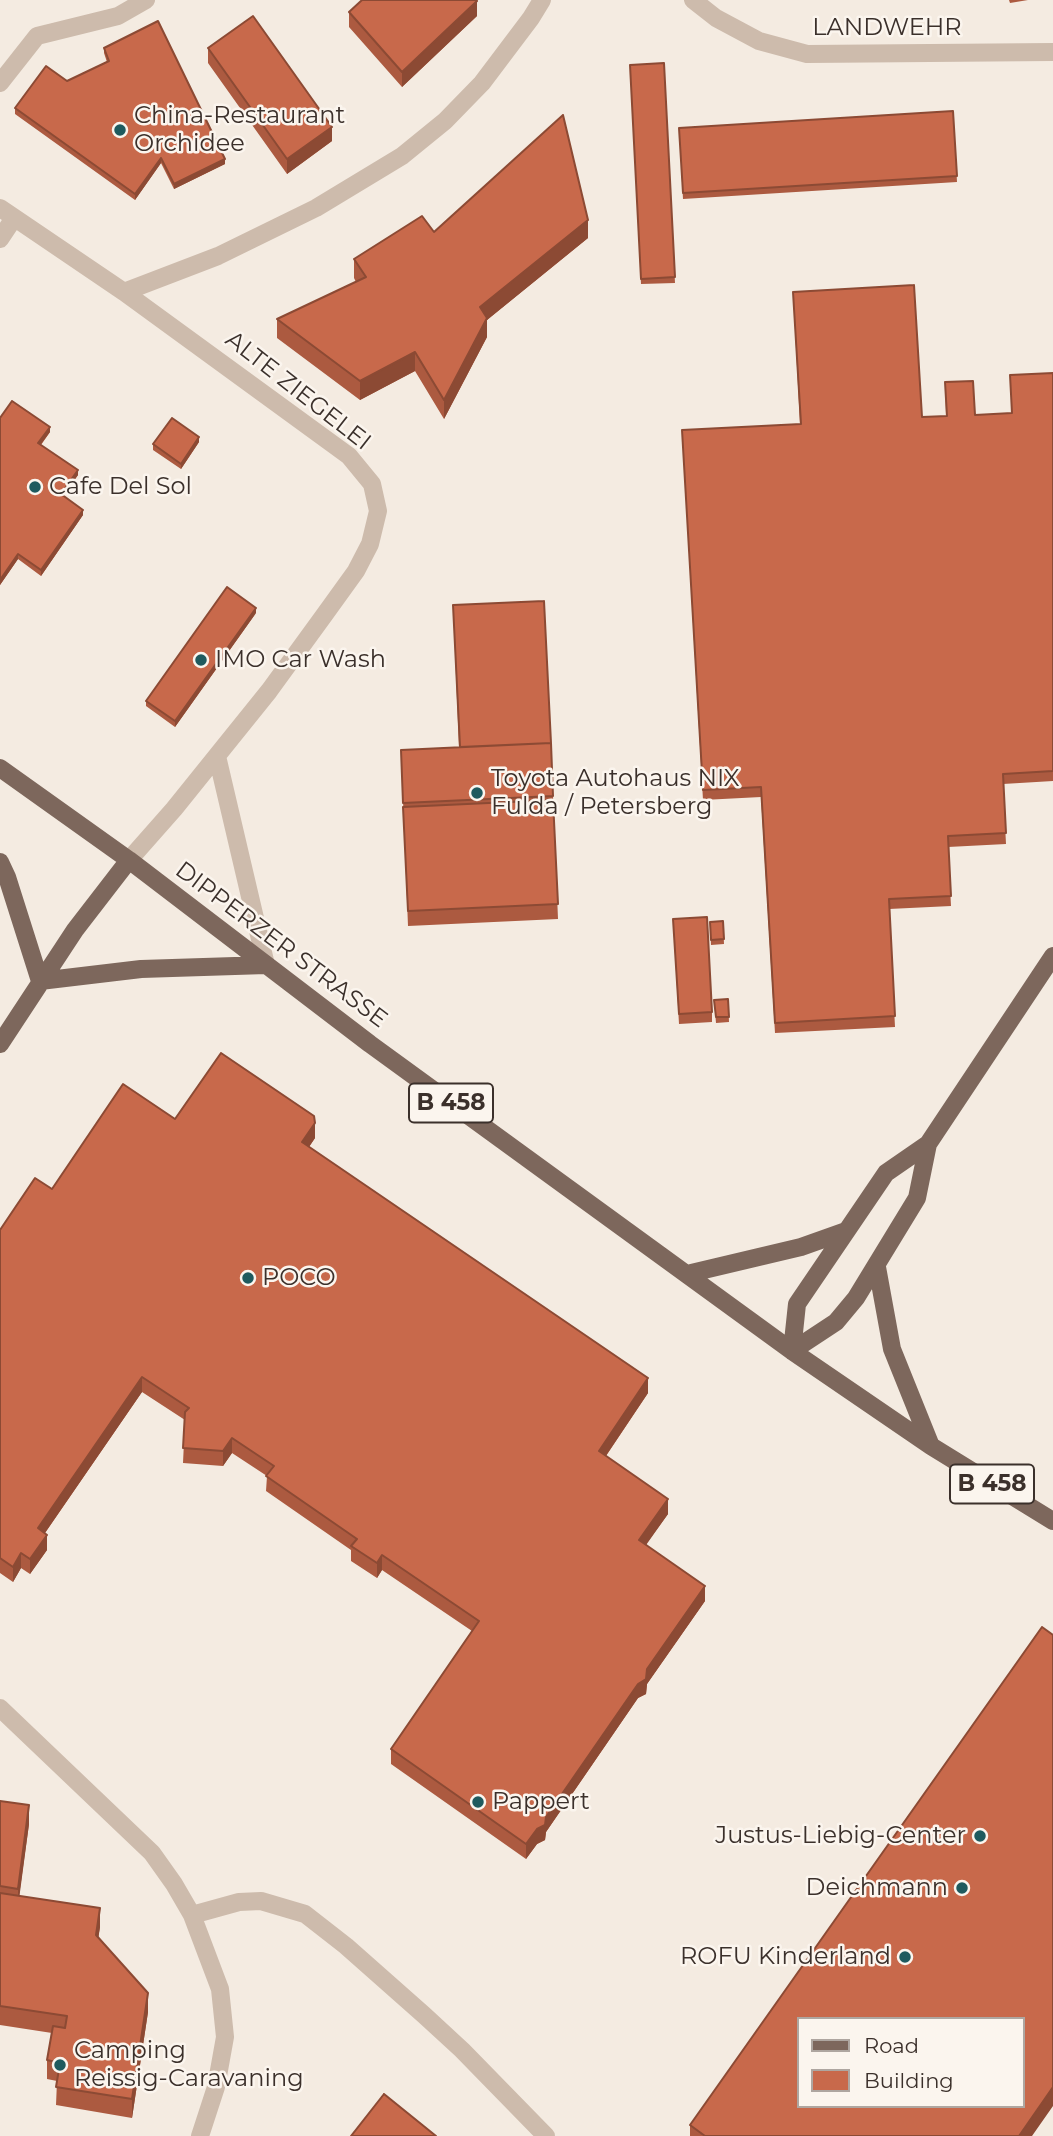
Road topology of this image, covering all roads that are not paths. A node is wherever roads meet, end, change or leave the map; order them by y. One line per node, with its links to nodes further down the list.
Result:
1 (146, 0): 5 (street)
2 (542, 0): 8 (street)
3 (693, 0): 4 (street, LANDWEHR)
4 (1053, 52)
5 (0, 83)
6 (7, 213): 7 (street, ALTE ZIEGELEI); 8 (street, ALTE ZIEGELEI)
7 (0, 239)
8 (124, 292): 9 (street, ALTE ZIEGELEI)
9 (217, 755): 11 (street, ALTE ZIEGELEI); 14 (street)
10 (0, 768): 11 (main road, DIPPERZER STRASSE / B 458)
11 (129, 860): 14 (main road, DIPPERZER STRASSE / B 458); 15 (main road)
12 (0, 862): 15 (main road)
13 (1053, 956): 17 (main road)
14 (266, 965): 15 (main road); 20 (main road, DIPPERZER STRASSE / B 458)
15 (40, 981): 16 (main road)
16 (0, 1044)
17 (928, 1144): 18 (main road); 19 (main road)
18 (846, 1231): 20 (main road); 21 (main road)
19 (877, 1267): 21 (main road); 22 (main road)
20 (687, 1275): 21 (main road, B 458)
21 (792, 1350): 22 (main road, B 458)
22 (931, 1446): 23 (main road, B 458)
23 (1053, 1521)
24 (0, 1708): 25 (street)
25 (192, 1915): 26 (street); 27 (street)
26 (200, 2136)
27 (547, 2136)

